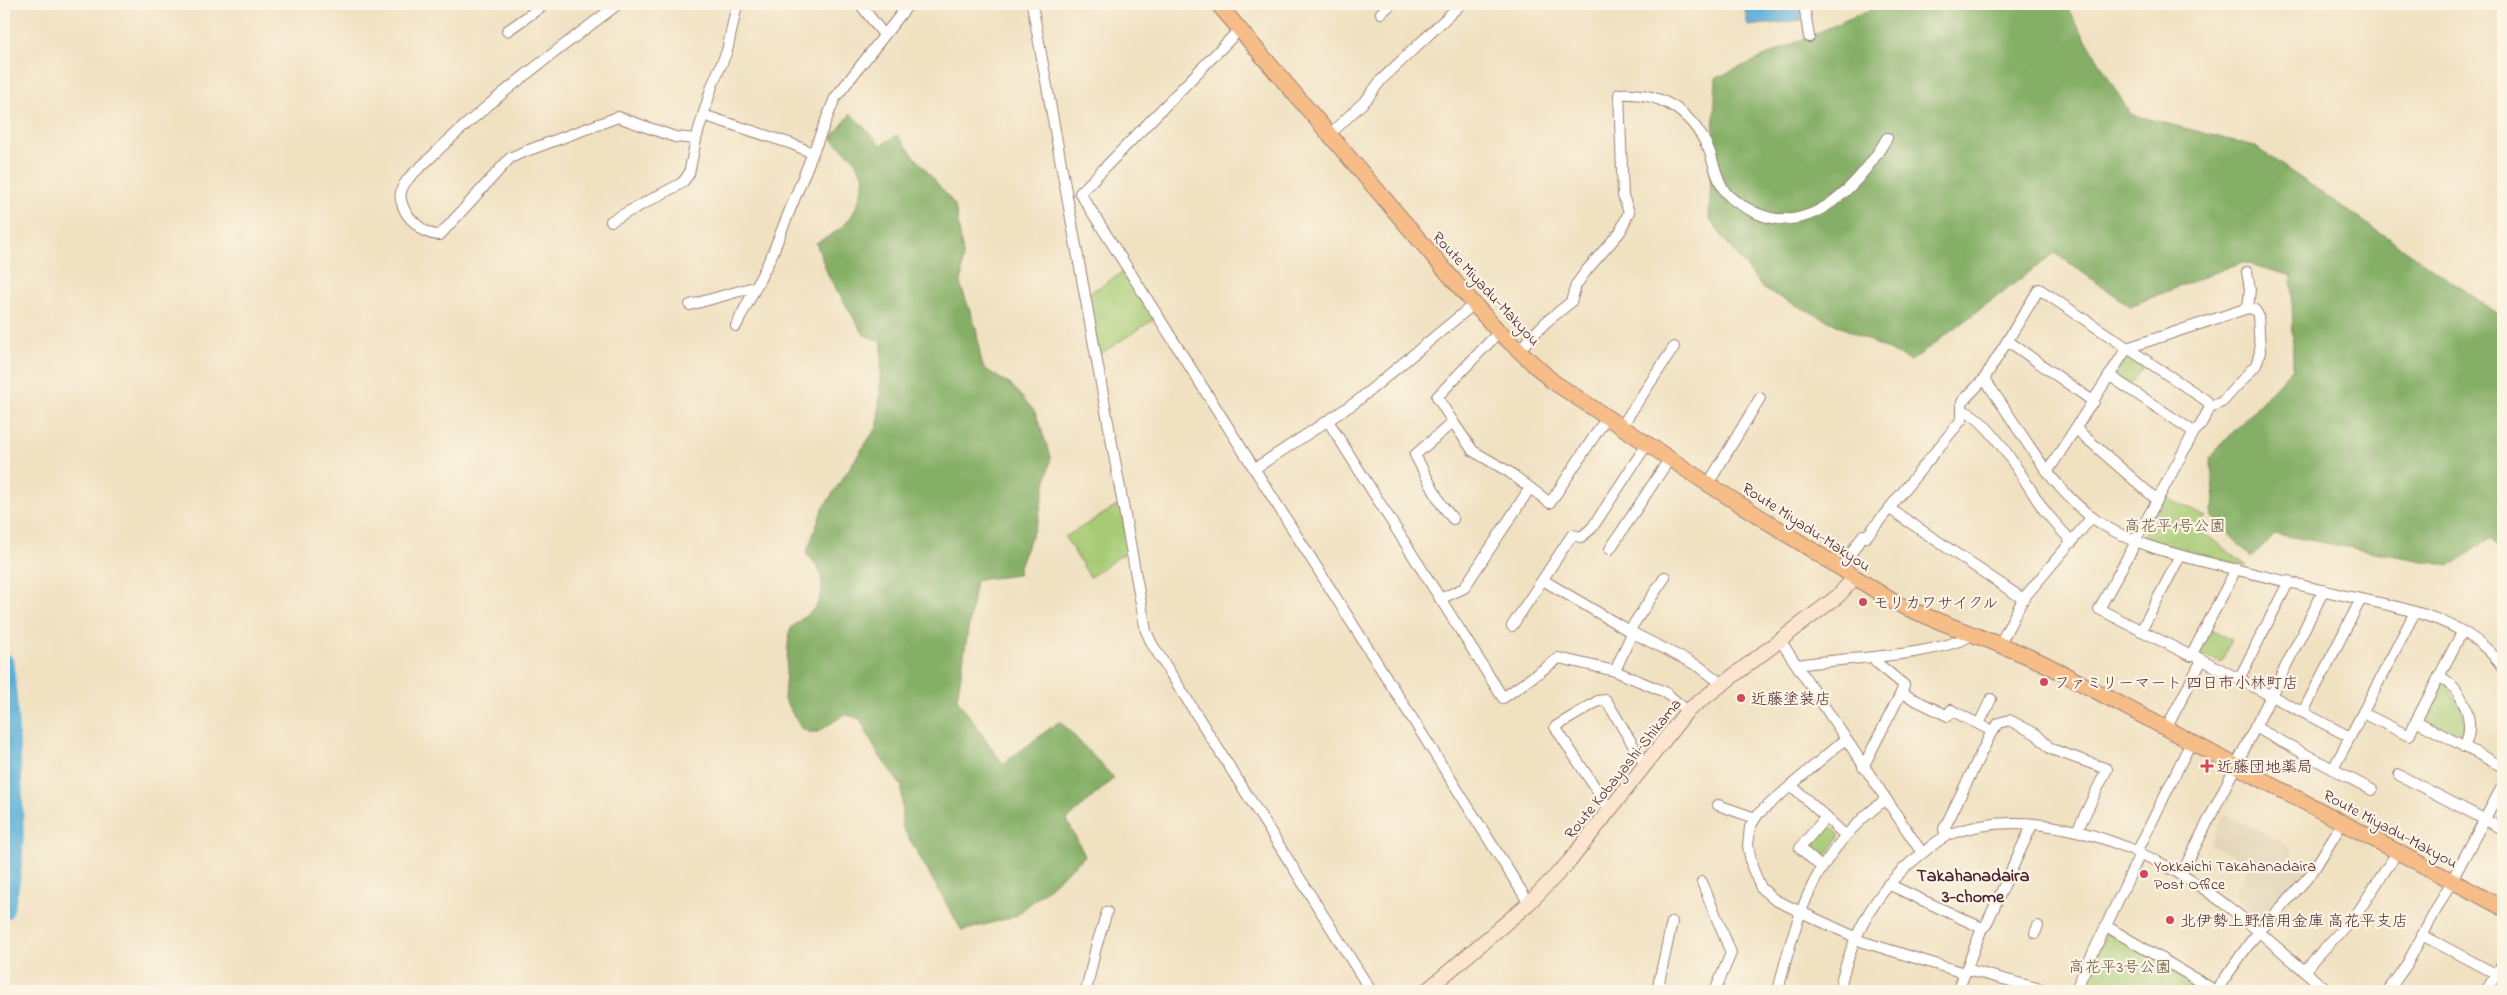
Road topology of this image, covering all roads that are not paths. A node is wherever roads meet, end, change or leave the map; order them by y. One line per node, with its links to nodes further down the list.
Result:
1 (545, 4): 13 (street)
2 (618, 4): 19 (street)
3 (737, 4): 16 (street)
4 (860, 4): 14 (street)
5 (909, 4): 14 (street)
6 (1032, 4): 22 (street)
7 (1218, 4): 12 (main road, Route Miyadu-Makyou)
8 (1391, 4): 11 (street)
9 (1461, 4): 17 (street)
10 (1804, 4): 15 (street)
11 (1381, 13)
12 (1240, 30): 17 (main road, Route Miyadu-Makyou); 21 (street)
13 (507, 31)
14 (884, 34): 20 (street)
15 (1809, 37)
16 (703, 116): 19 (street); 20 (street)
17 (1329, 135): 26 (main road, Route Miyadu-Makyou)
18 (1887, 138): 34 (street)
19 (696, 139): 23 (street)
20 (812, 153): 25 (street)
21 (1080, 193): 22 (street); 49 (street)
22 (1068, 205): 147 (street)
23 (611, 221)
24 (2247, 272): 28 (street)
25 (754, 288): 27 (street); 29 (street)
26 (1474, 304): 30 (main road, Route Miyadu-Makyou); 42 (street)
27 (690, 305)
28 (2248, 308): 33 (street); 39 (street)
29 (736, 326)
30 (1499, 332): 34 (main road, Route Miyadu-Makyou); 43 (street)
31 (2008, 341): 33 (street); 36 (street); 38 (street)
32 (1674, 347): 44 (street)
33 (2128, 348): 35 (street); 39 (street)
34 (1519, 350): 41 (main road, Route Miyadu-Makyou)
35 (2110, 376): 38 (street); 46 (street)
36 (1984, 379): 40 (street); 50 (street)
37 (1760, 398): 51 (street)
38 (2094, 402): 45 (street)
39 (2210, 406): 46 (street)
40 (1963, 411): 54 (street); 58 (street)
41 (1606, 417): 44 (main road, Route Miyadu-Makyou); 52 (street)
42 (1328, 421): 49 (street); 67 (street)
43 (1453, 422): 52 (street); 56 (street)
44 (1622, 427): 47 (main road, Route Miyadu-Makyou)
45 (2076, 429): 50 (street); 53 (street)
46 (2194, 432): 53 (street)
47 (1647, 444): 48 (main road, Route Miyadu-Makyou); 64 (street)
48 (1670, 458): 51 (main road, Route Miyadu-Makyou); 59 (street)
49 (1254, 469): 130 (street)
50 (2048, 471): 55 (street)
51 (1708, 484): 62 (main road, Route Miyadu-Makyou)
52 (1530, 488): 67 (street)
53 (2157, 500): 57 (street)
54 (1890, 509): 62 (street); 68 (street)
55 (2092, 517): 57 (street); 58 (street)
56 (1453, 519)
57 (2136, 541): 60 (street); 72 (street)
58 (2072, 542): 68 (street)
59 (1610, 549)
60 (2180, 556): 61 (street); 72 (street)
61 (2236, 570): 65 (street); 78 (street)
62 (1848, 574): 75 (main road, Route Miyadu-Makyou); 76 (main road, Route Kobayashi-Shikama)
63 (1664, 577): 73 (street)
64 (1543, 580): 71 (street); 73 (street)
65 (2288, 581): 66 (street); 84 (street)
66 (2324, 590): 69 (street); 87 (street)
67 (1440, 599): 82 (street)
68 (2023, 599): 77 (street)
69 (2361, 599): 70 (street); 90 (street)
70 (2415, 612): 74 (street); 91 (street)
71 (1512, 626)
72 (2142, 631): 78 (street)
73 (1630, 632): 82 (street); 85 (street)
74 (2462, 632): 81 (street); 83 (street)
75 (1974, 635): 77 (main road, Route Miyadu-Makyou); 80 (street)
76 (1780, 640): 80 (street); 85 (main road, Route Kobayashi-Shikama)
77 (2000, 644): 95 (main road, Route Miyadu-Makyou)
78 (2197, 657): 84 (street); 95 (street)
79 (1876, 662): 86 (street)
80 (1798, 666): 98 (street)
81 (2503, 668)
82 (1615, 671): 89 (street)
83 (2439, 676): 92 (street); 100 (street)
84 (2239, 679): 87 (street)
85 (1722, 684): 89 (main road, Route Kobayashi-Shikama)
86 (1901, 693): 93 (street); 103 (street)
87 (2271, 695): 90 (street); 94 (street)
88 (1991, 699): 93 (street)
89 (1687, 711): 101 (main road, Route Kobayashi-Shikama)
90 (2303, 712): 97 (street)
91 (2364, 713): 92 (street); 97 (street)
92 (2416, 721): 100 (street)
93 (1978, 724): 96 (street)
94 (2255, 727): 102 (street); 105 (street)
95 (2166, 729): 99 (main road, Route Miyadu-Makyou)
96 (1992, 731): 119 (street); 121 (street)
97 (2350, 737): 105 (street)
98 (1845, 739): 103 (street); 107 (street)
99 (2191, 742): 102 (main road, Route Miyadu-Makyou); 124 (street)
100 (2464, 747): 104 (street)
101 (1645, 765): 112 (main road, Route Kobayashi-Shikama); 112 (street)
102 (2235, 765): 116 (main road, Route Miyadu-Makyou); 126 (street)
103 (1863, 767): 110 (street)
104 (2503, 767)
105 (2333, 769): 109 (street)
106 (2399, 775): 115 (street)
107 (1792, 784): 113 (street); 114 (street)
108 (2503, 785): 115 (street)
109 (2372, 790)
110 (1885, 800): 120 (street); 123 (street)
111 (1718, 805): 113 (street)
112 (1610, 810): 130 (main road, Route Kobayashi-Shikama)
113 (1755, 818): 133 (street)
114 (1826, 818): 120 (street); 125 (street)
115 (2485, 819): 118 (street); 127 (street)
116 (2343, 822): 122 (main road, Route Miyadu-Makyou); 137 (street)
117 (2032, 825): 119 (street); 121 (street); 136 (street)
118 (2503, 829)
119 (2077, 831): 124 (street)
120 (1845, 835): 125 (street)
121 (1946, 836): 123 (street)
122 (2398, 851): 127 (main road, Route Miyadu-Makyou); 142 (street)
123 (1922, 853): 129 (street)
124 (2139, 853): 126 (street); 135 (street)
125 (1821, 867): 133 (street)
126 (2181, 875): 137 (street)
127 (2452, 880): 131 (main road, Route Miyadu-Makyou); 138 (street)
128 (1702, 882): 150 (street)
129 (1888, 884): 136 (street); 139 (street)
130 (1529, 904): 148 (main road, Route Kobayashi-Shikama)
131 (2503, 908)
132 (1107, 912): 146 (street)
133 (1799, 912): 139 (street); 151 (street)
134 (1672, 922): 149 (street)
135 (2106, 926): 145 (street); 154 (street)
136 (1982, 928): 141 (street)
137 (2258, 933): 142 (street); 145 (street)
138 (2422, 935): 143 (street); 156 (street)
139 (1855, 938): 141 (street); 152 (street)
140 (2503, 963): 143 (street)
141 (1965, 971): 144 (street); 153 (street)
142 (2304, 971): 155 (street)
143 (2500, 976): 157 (street)
144 (2043, 990)
145 (2218, 990)
146 (1086, 991)
147 (1371, 991)
148 (1426, 991)
149 (1657, 991)
150 (1716, 991)
151 (1778, 991)
152 (1839, 991)
153 (1958, 991)
154 (2075, 991)
155 (2328, 991)
156 (2388, 991)
157 (2486, 991)

